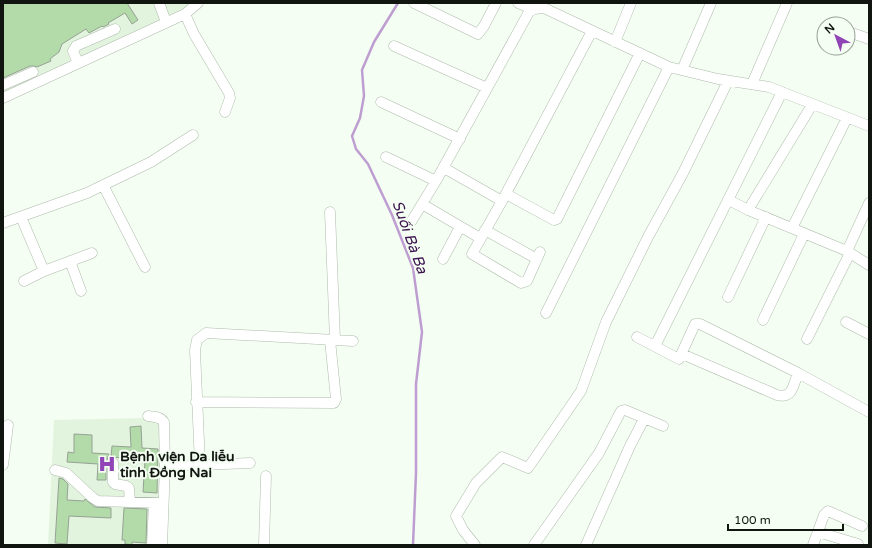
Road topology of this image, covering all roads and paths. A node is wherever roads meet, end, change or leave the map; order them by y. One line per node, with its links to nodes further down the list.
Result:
1 (198, 3): 11 (street)
2 (414, 3): 3 (street)
3 (496, 3)
4 (518, 3): 10 (street)
5 (632, 3): 17 (street)
6 (712, 3): 22 (street)
7 (787, 3): 25 (street)
8 (162, 4): 12 (street)
9 (545, 5): 10 (street); 14 (street)
10 (532, 9): 27 (street)
11 (185, 14): 12 (street); 32 (street)
12 (166, 22): 20 (street)
13 (115, 29): 20 (street)
14 (592, 31): 17 (street); 41 (street)
15 (856, 34): 16 (street)
16 (869, 38)
17 (615, 42): 19 (street)
18 (394, 46): 27 (street)
19 (640, 52): 21 (street); 41 (street)
20 (78, 63): 29 (street)
21 (669, 67): 22 (street); 65 (street)
22 (682, 70): 24 (street)
23 (33, 72): 26 (street)
24 (728, 81): 25 (street); 97 (street)
25 (752, 84): 28 (street)
26 (3, 85)
27 (487, 88): 36 (street)
28 (782, 92): 31 (street); 42 (street)
29 (3, 98)
30 (381, 102): 36 (street)
31 (812, 105): 33 (street); 45 (street)
32 (225, 112)
33 (847, 118): 34 (street); 52 (street)
34 (869, 126)
35 (193, 136): 40 (street)
36 (460, 139): 38 (street)
37 (386, 157): 39 (street)
38 (444, 168): 39 (street); 41 (street)
39 (436, 181): 44 (street)
40 (103, 185): 47 (street); 60 (street)
41 (504, 198): 53 (street)
42 (729, 200): 45 (street); 73 (street)
43 (869, 203): 56 (street)
44 (422, 204): 49 (street); 51 (street)
45 (748, 210): 48 (street)
46 (330, 212): 70 (street)
47 (21, 217): 50 (street); 61 (street)
48 (766, 217): 52 (street); 64 (street)
49 (411, 222)
50 (3, 223)
51 (460, 227): 53 (street); 57 (street)
52 (792, 228): 54 (street)
53 (483, 234): 53 (street)
54 (804, 234): 56 (street); 66 (street)
55 (92, 252): 58 (street)
56 (849, 252): 59 (street); 71 (street)
57 (443, 259)
58 (70, 261): 61 (street); 63 (street)
59 (869, 265)
60 (145, 267)
61 (44, 271): 62 (street)
62 (24, 281)
63 (81, 291)
64 (728, 296)
65 (546, 313)
66 (763, 320)
67 (846, 322): 68 (street)
68 (869, 334)
69 (637, 337): 73 (street)
70 (332, 340): 72 (street); 76 (street); 76 (street)
71 (807, 340)
72 (353, 341)
73 (655, 346): 74 (street)
74 (682, 354): 75 (street); 75 (street)
75 (798, 373): 77 (street)
76 (196, 402): 85 (street)
77 (869, 412)
78 (148, 416): 86 (street)
79 (644, 419): 80 (street); 98 (street); 99 (street)
80 (664, 426)
81 (6, 429): 84 (street)
82 (113, 463): 89 (street)
83 (250, 463): 85 (street)
84 (3, 465)
85 (200, 465): 86 (street)
86 (165, 466): 90 (street)
87 (55, 470): 89 (street)
88 (266, 476): 96 (street)
89 (130, 502): 90 (street)
90 (159, 503): 94 (street); 95 (street)
91 (862, 526): 92 (street)
92 (818, 532): 93 (street); 100 (street)
93 (858, 544)
94 (152, 545)
95 (162, 545)
96 (264, 545)
97 (475, 545)
98 (534, 545)
99 (586, 545)
100 (814, 545)

